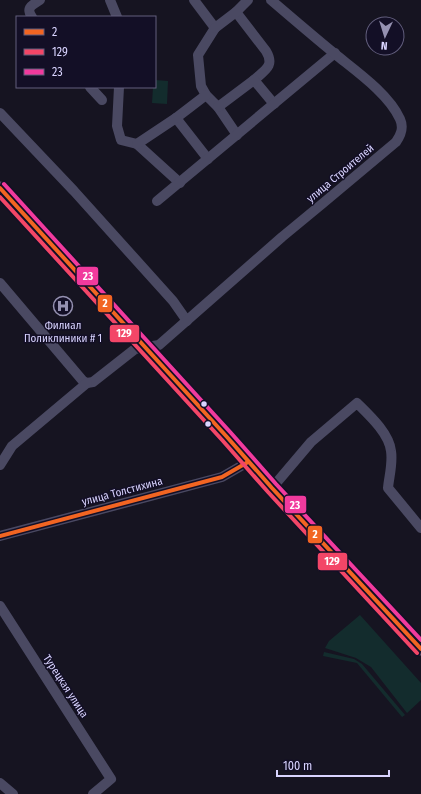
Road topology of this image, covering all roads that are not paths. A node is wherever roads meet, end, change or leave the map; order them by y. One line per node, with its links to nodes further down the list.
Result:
1 (40, 0): 7 (street)
2 (110, 0): 8 (street)
3 (194, 0): 9 (street)
4 (248, 0): 6 (street)
5 (271, 0): 10 (street, улица Строителей)
6 (236, 12): 9 (street); 11 (street)
7 (31, 16)
8 (117, 16)
9 (215, 28): 14 (street)
10 (335, 53): 16 (street); 27 (street, улица Строителей)
11 (254, 80): 16 (street); 17 (street)
12 (91, 88): 15 (street)
13 (119, 88): 21 (street)
14 (206, 95): 17 (street); 19 (street)
15 (102, 100)
16 (274, 104): 20 (street)
17 (218, 107): 20 (street)
18 (0, 113): 27 (street)
19 (176, 118): 21 (street); 22 (street)
20 (236, 135): 22 (street)
21 (137, 144): 23 (street)
22 (208, 159): 23 (street)
23 (180, 182): 25 (street)
24 (0, 188): 28 (main road)
25 (158, 201)
26 (0, 282): 29 (street)
27 (187, 321): 28 (street, улица Строителей)
28 (145, 347): 29 (street, улица Строителей); 30 (main road)
29 (87, 383): 31 (street, улица Строителей)
30 (248, 462): 32 (main road); 34 (street, улица Толстихина)
31 (0, 465)
32 (272, 488): 33 (street); 36 (main road)
33 (421, 528)
34 (0, 536)
35 (0, 606): 39 (street, Турецкая улица)
36 (421, 649)
37 (0, 783): 38 (street)
38 (13, 794)
39 (93, 794)

